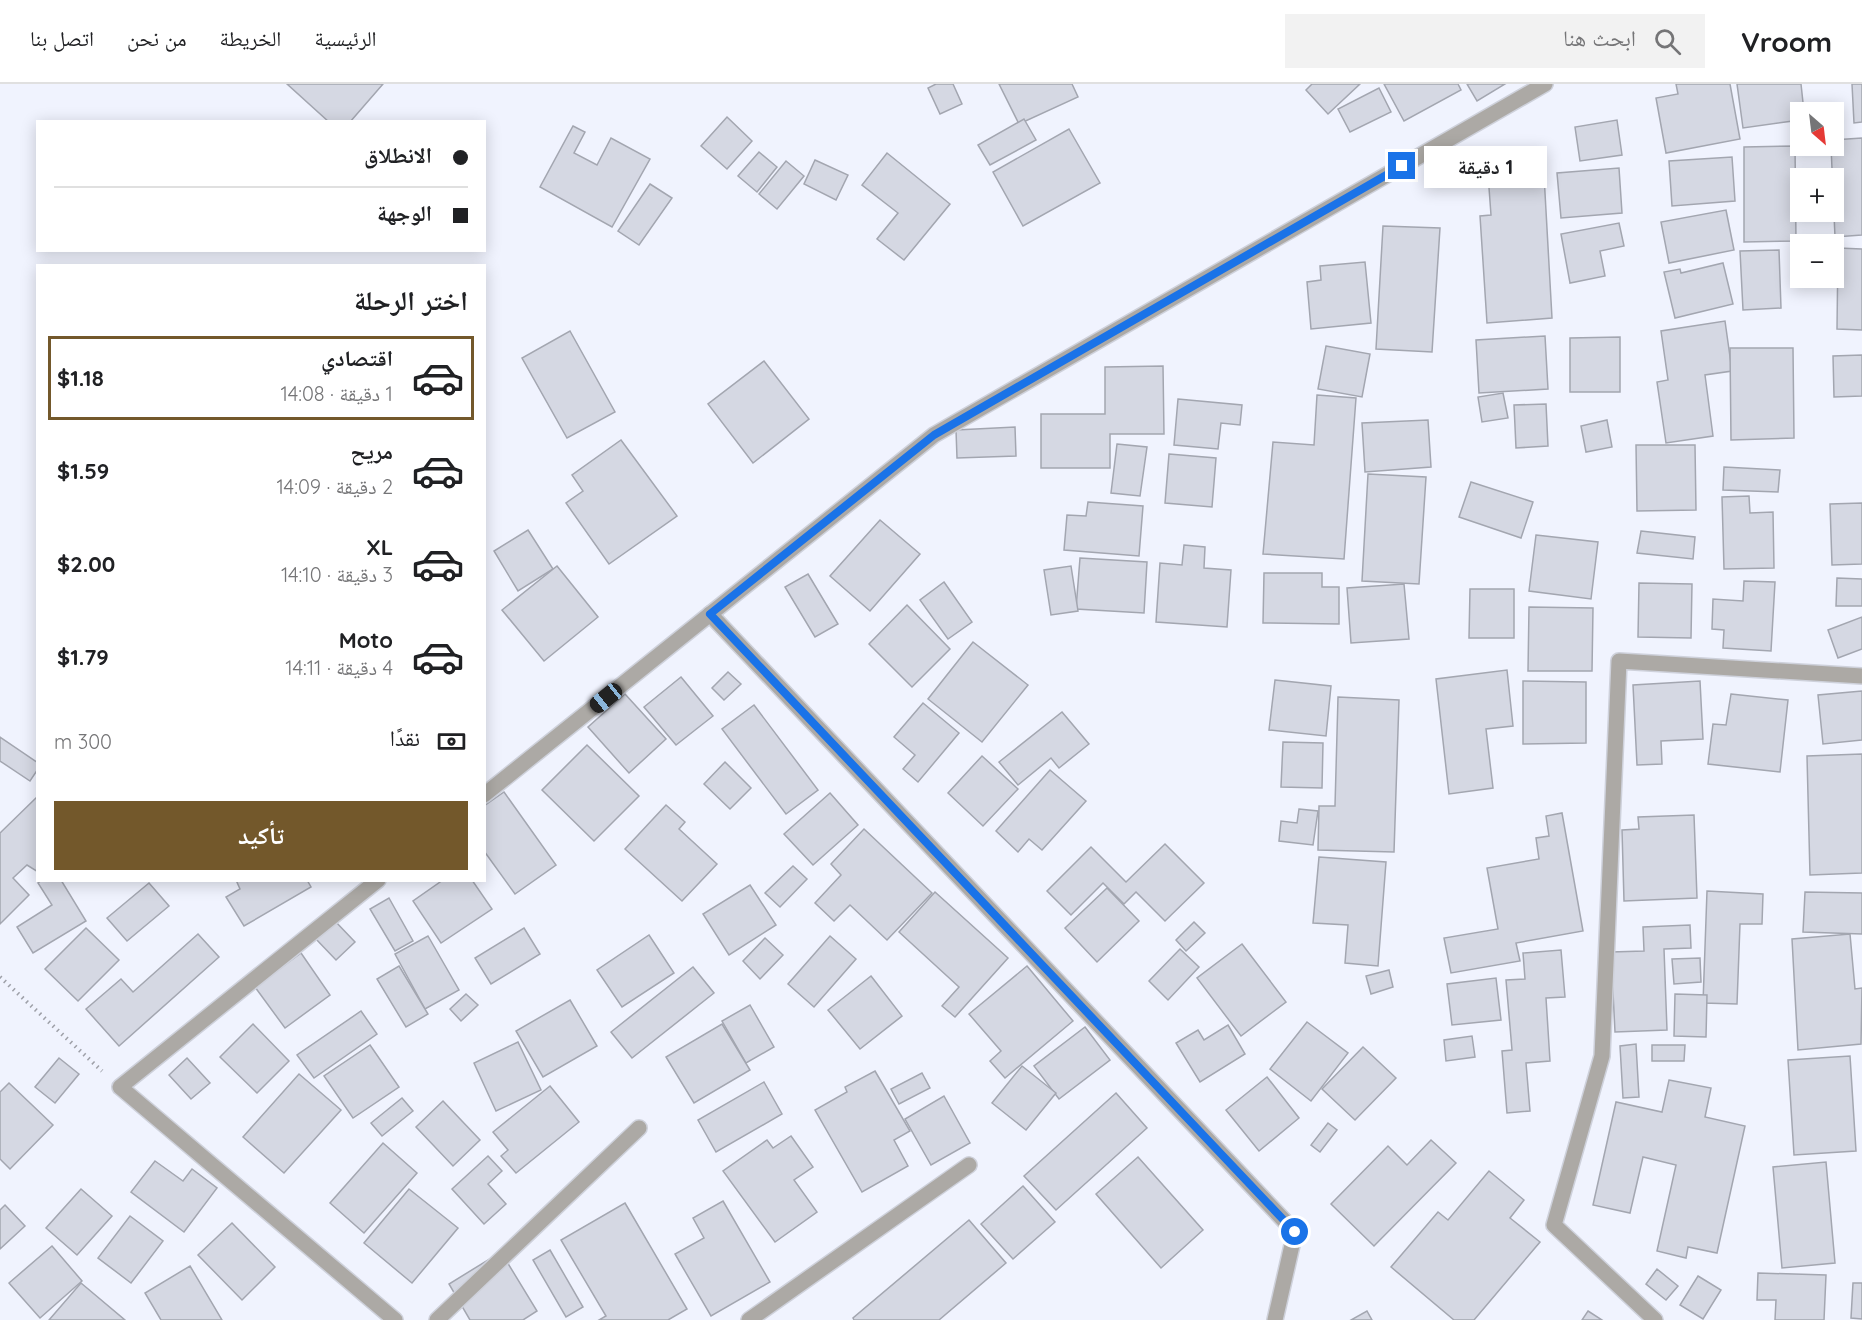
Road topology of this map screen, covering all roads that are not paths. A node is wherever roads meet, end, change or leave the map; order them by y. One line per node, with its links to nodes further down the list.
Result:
1 (1545, 84): 2 (street)
2 (710, 614): 4 (street); 13 (street)
3 (1862, 676): 14 (street)
4 (486, 793)
5 (376, 882): 8 (street)
6 (639, 1128): 11 (street)
7 (969, 1165): 12 (street)
8 (382, 1309): 9 (street); 10 (street)
9 (370, 1320)
10 (395, 1320)
11 (437, 1320)
12 (749, 1320)
13 (1275, 1320)
14 (1655, 1320)

